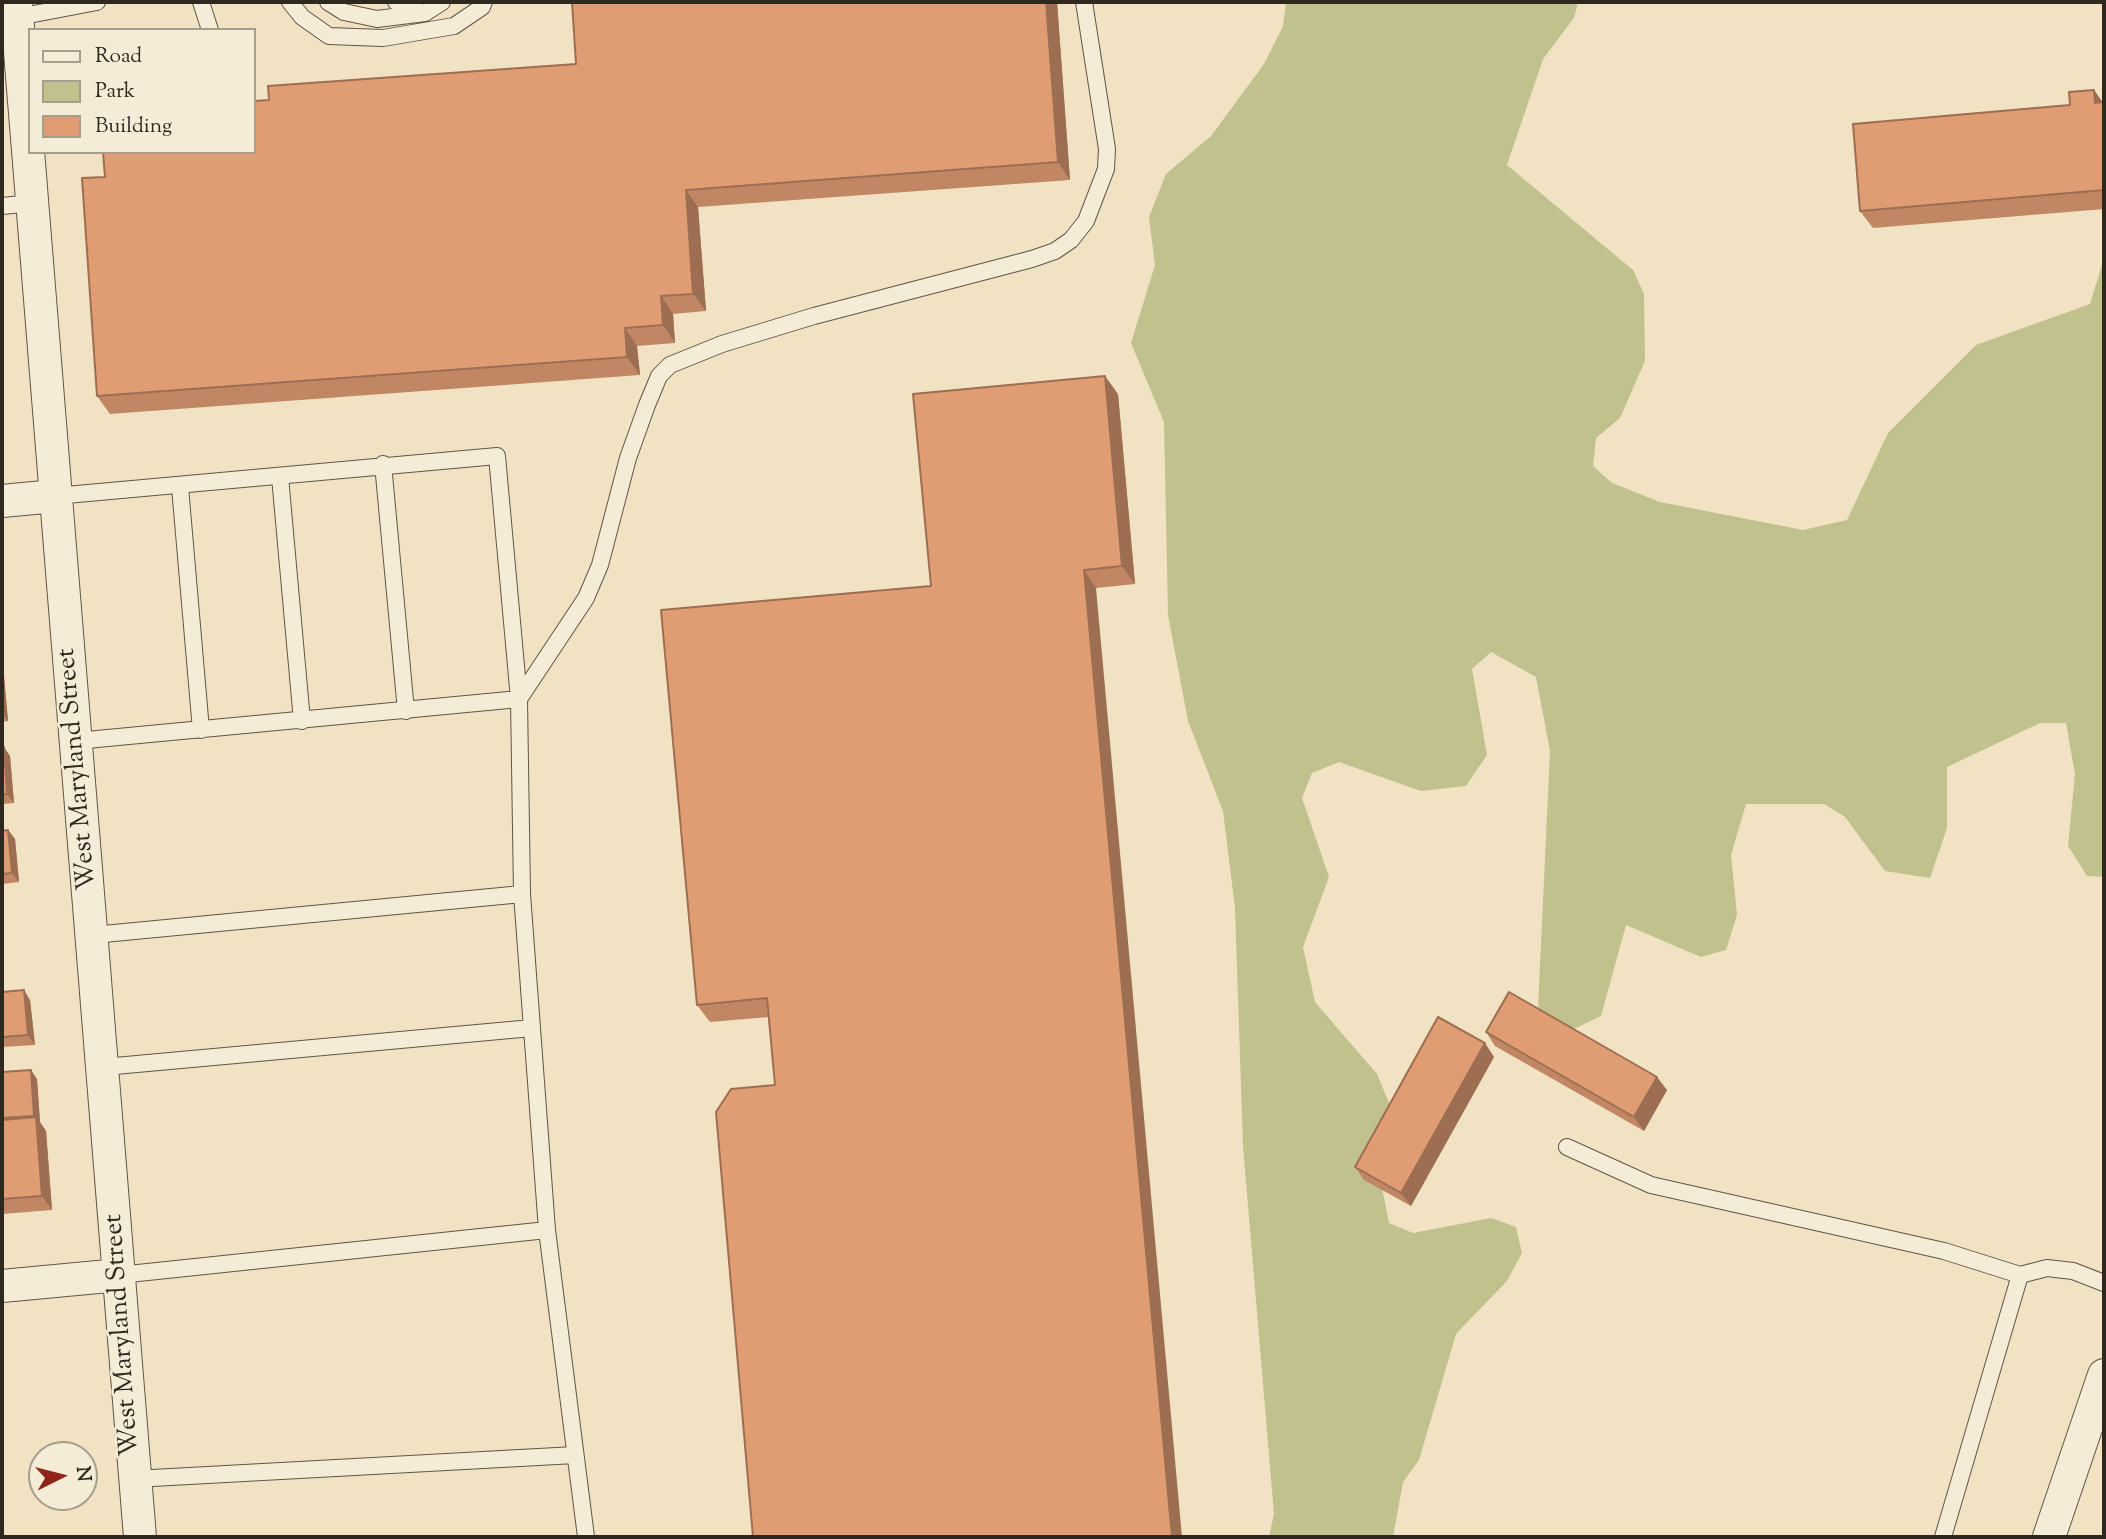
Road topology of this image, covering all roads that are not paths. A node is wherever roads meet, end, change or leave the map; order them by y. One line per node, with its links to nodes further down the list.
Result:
1 (97, 2): 9 (lane)
2 (201, 2): 11 (lane)
3 (290, 2): 7 (lane)
4 (328, 2): 10 (lane)
5 (396, 2): 10 (lane)
6 (442, 2): 10 (lane)
7 (484, 2)
8 (1084, 2): 19 (lane)
9 (17, 10): 12 (street, West Maryland Street)
10 (425, 13)
11 (209, 28)
12 (28, 142): 13 (street, West Maryland Street)
13 (17, 205): 17 (street, West Maryland Street)
14 (383, 464): 15 (lane); 19 (lane); 20 (lane)
15 (280, 477): 16 (lane); 21 (lane)
16 (180, 487): 17 (lane); 22 (lane)
17 (55, 496): 18 (street); 23 (street, West Maryland Street)
18 (2, 501)
19 (519, 699): 20 (lane); 24 (lane)
20 (406, 711): 21 (lane)
21 (302, 721): 22 (lane)
22 (201, 730): 23 (lane)
23 (76, 741): 25 (street, West Maryland Street)
24 (522, 894): 25 (lane); 26 (lane)
25 (93, 935): 27 (street, West Maryland Street)
26 (532, 1027): 27 (lane); 29 (lane)
27 (104, 1067): 30 (street, West Maryland Street)
28 (1567, 1147): 31 (lane)
29 (547, 1230): 30 (lane); 35 (lane)
30 (120, 1275): 33 (street); 36 (street, West Maryland Street)
31 (2020, 1275): 32 (lane); 39 (lane)
32 (2104, 1283)
33 (2, 1286)
34 (2104, 1375): 40 (street)
35 (575, 1455): 36 (lane); 38 (lane)
36 (134, 1479): 37 (street, West Maryland Street)
37 (140, 1537)
38 (586, 1537)
39 (1942, 1537)
40 (2049, 1537)

